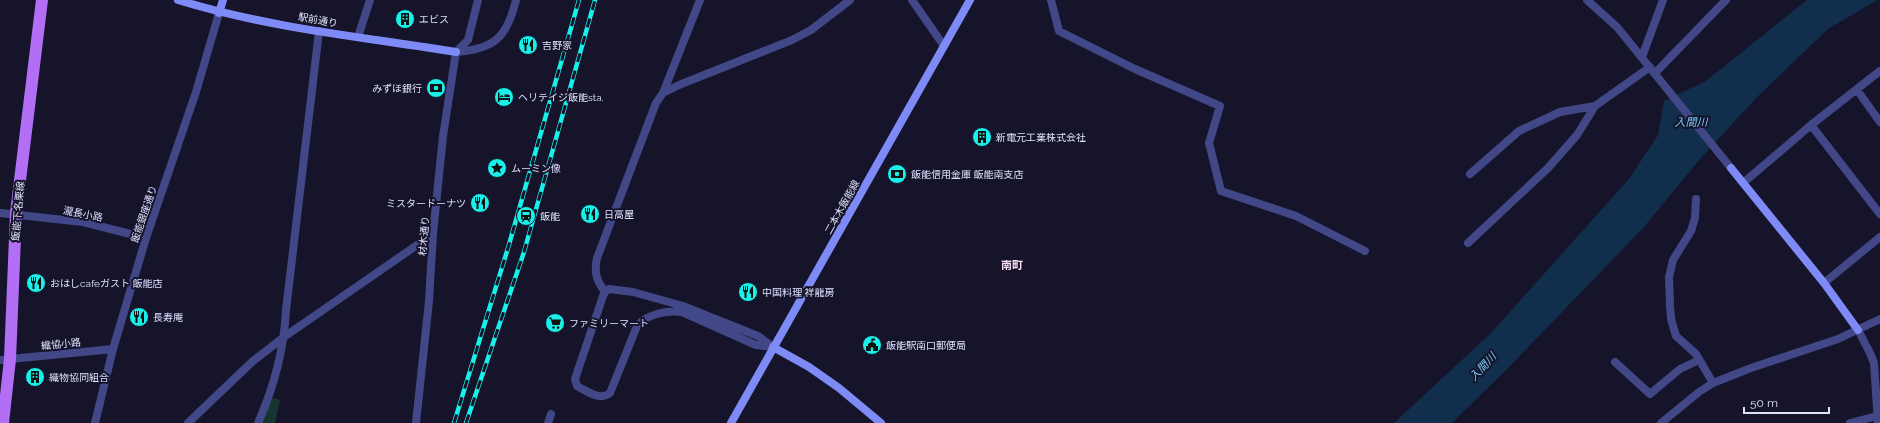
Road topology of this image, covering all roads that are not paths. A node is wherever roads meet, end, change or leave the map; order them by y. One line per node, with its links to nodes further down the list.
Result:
1 (42, 0): 33 (main road, 飯能下名栗線)
2 (178, 0): 15 (main road, 駅前通り)
3 (223, 0): 15 (main road)
4 (370, 0): 17 (street)
5 (478, 0): 19 (street)
6 (516, 0): 19 (street)
7 (700, 0): 24 (street)
8 (850, 0): 24 (street)
9 (912, 0): 18 (street)
10 (970, 0): 18 (main road, 二本木飯能線)
11 (1051, 0): 39 (street)
12 (1587, 0): 20 (street)
13 (1663, 0): 20 (street)
14 (1726, 0): 22 (street)
15 (219, 13): 16 (main road, 駅前通り); 37 (street, 飯能銀座通り)
16 (319, 31): 17 (main road, 駅前通り); 44 (street)
17 (358, 37): 19 (main road, 駅前通り)
18 (944, 46): 45 (main road, 二本木飯能線)
19 (456, 52): 35 (street, 材木通り)
20 (1642, 57): 22 (street)
21 (1880, 71): 23 (street)
22 (1654, 72): 25 (street); 28 (street)
23 (1857, 90): 26 (street); 27 (street)
24 (663, 93): 41 (street)
25 (1595, 106): 29 (street); 38 (street)
26 (1880, 122)
27 (1811, 125): 30 (street); 34 (street)
28 (1731, 168): 30 (main road)
29 (1470, 174)
30 (1743, 183): 40 (main road)
31 (1696, 199): 48 (street)
32 (0, 213): 33 (street, 瀧長小路)
33 (16, 213): 37 (street, 瀧長小路); 47 (main road, 飯能下名栗線)
34 (1880, 214)
35 (433, 234): 44 (street); 57 (street, 材木通り)
36 (1880, 237): 40 (street)
37 (146, 238): 46 (street, 飯能銀座通り)
38 (1468, 243)
39 (1365, 251)
40 (1824, 283): 43 (main road)
41 (605, 292): 45 (street); 45 (street)
42 (1880, 320): 43 (street)
43 (1858, 330): 50 (street); 52 (street)
44 (284, 337): 55 (street); 56 (street)
45 (773, 347): 59 (main road, 二本木飯能線); 60 (main road)
46 (113, 349): 47 (street, 織協小路); 54 (street, 飯能銀座通り)
47 (5, 360): 53 (main road, 飯能下名栗線)
48 (1699, 360): 49 (street); 50 (street)
49 (1615, 362)
50 (1713, 383): 61 (street)
51 (551, 414): 58 (street)
52 (1877, 419): 62 (street)
53 (2, 423)
54 (95, 423)
55 (188, 423)
56 (258, 423)
57 (416, 423)
58 (548, 423)
59 (731, 423)
60 (881, 423)
61 (1661, 423)
62 (1850, 423)

